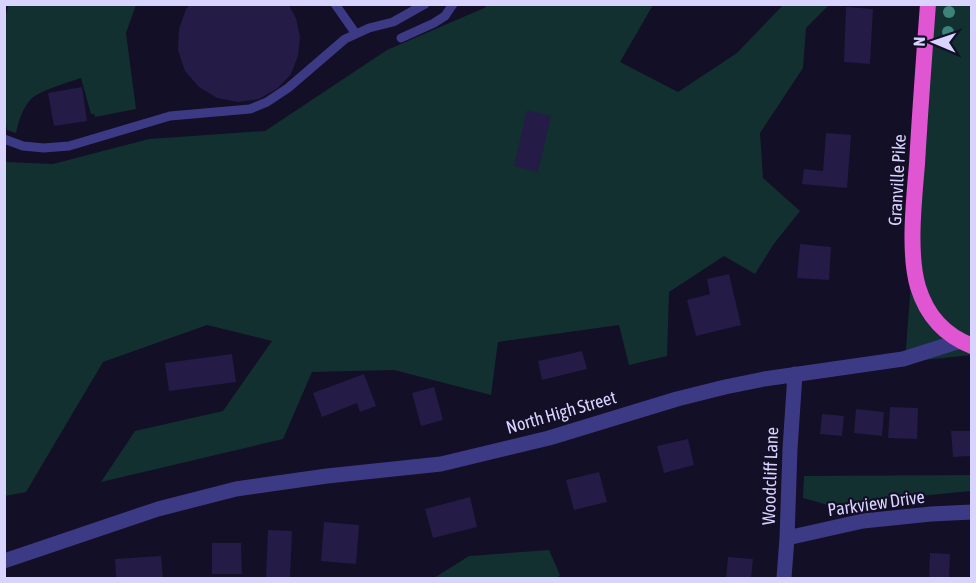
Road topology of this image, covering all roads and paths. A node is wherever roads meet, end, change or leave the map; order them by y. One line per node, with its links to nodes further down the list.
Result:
1 (335, 4): 5 (lane)
2 (425, 4): 5 (lane)
3 (453, 4): 6 (lane)
4 (928, 4): 8 (highway, Granville Pike)
5 (356, 34): 7 (lane)
6 (401, 38)
7 (4, 139)
8 (966, 344): 9 (street, North High Street)
9 (795, 374): 11 (street, Woodcliff Lane); 12 (street, North High Street)
10 (972, 512): 11 (street, Parkview Drive)
11 (787, 538): 13 (street, Woodcliff Lane)
12 (4, 561)
13 (784, 579)

